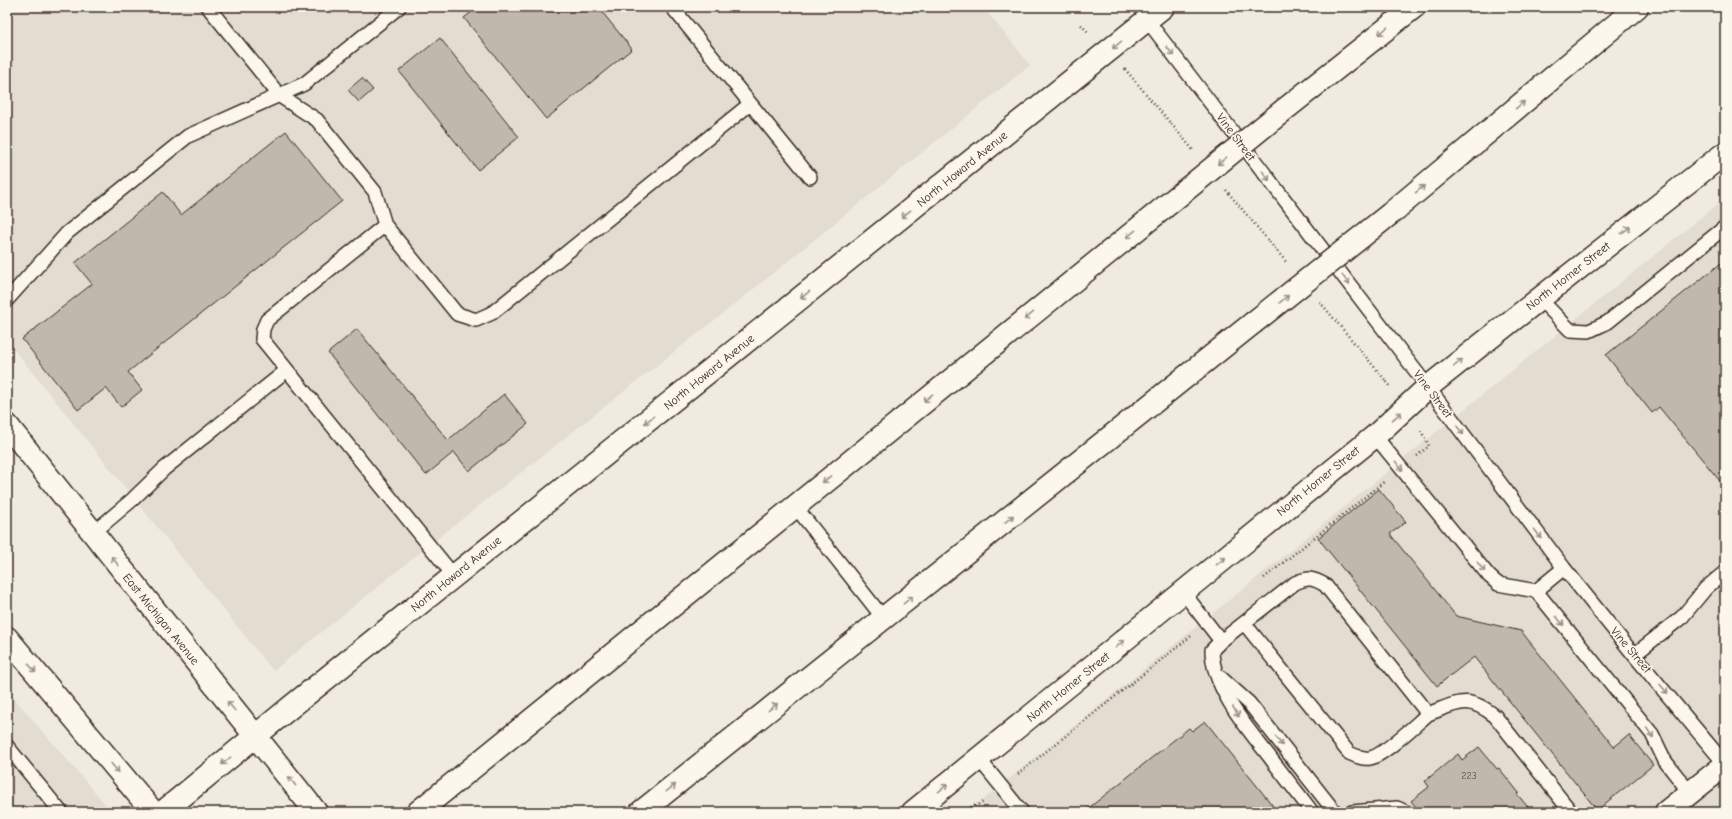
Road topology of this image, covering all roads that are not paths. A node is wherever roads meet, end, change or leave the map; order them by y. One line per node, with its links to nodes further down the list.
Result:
1 (208, 7): 7 (lane)
2 (399, 7): 7 (lane)
3 (672, 7): 8 (lane)
4 (1414, 7): 21 (main road, one-way to 21, bridge)
5 (1632, 11): 28 (main road, one-way to 5, bridge)
6 (1155, 14): 16 (lane, Vine Street, one-way to 16); 25 (main road, North Howard Avenue, one-way to 25)
7 (280, 96): 11 (lane); 13 (lane)
8 (750, 104): 10 (lane); 11 (lane)
9 (1725, 153): 14 (main road, North Homer Street, one-way to 9)
10 (810, 177)
11 (385, 225): 15 (lane)
12 (1725, 226): 14 (lane)
13 (10, 290)
14 (1539, 298): 16 (main road, North Homer Street, one-way to 14)
15 (286, 370): 22 (lane); 25 (lane)
16 (1428, 387): 18 (main road, North Homer Street, one-way to 16); 23 (lane, Vine Street, one-way to 23)
17 (7, 426): 20 (main road, East Michigan Avenue)
18 (1375, 436): 26 (lane, one-way to 26); 27 (main road, North Homer Street, one-way to 18)
19 (7, 446): 20 (main road)
20 (40, 467): 22 (main road, East Michigan Avenue)
21 (795, 506): 28 (lane); 44 (main road)
22 (92, 533): 35 (main road, East Michigan Avenue, one-way to 22)
23 (1564, 568): 26 (lane); 32 (lane, Vine Street)
24 (1725, 572): 32 (lane)
25 (454, 576): 35 (main road, North Howard Avenue)
26 (1536, 591): 39 (lane, one-way to 39)
27 (1183, 592): 31 (lane); 37 (main road, North Homer Street, one-way to 27)
28 (884, 619): 45 (main road, one-way to 28)
29 (1244, 623): 31 (lane); 34 (lane); 34 (lane)
30 (7, 638): 41 (main road, one-way to 41)
31 (1220, 641): 33 (lane)
32 (1634, 655): 38 (lane, Vine Street, one-way to 38)
33 (1215, 671): 48 (lane, one-way to 48); 49 (lane, one-way to 49)
34 (1428, 714): 52 (lane)
35 (256, 736): 42 (main road, North Howard Avenue, one-way to 42); 43 (main road, East Michigan Avenue, one-way to 35)
36 (7, 746): 40 (lane)
37 (979, 759): 46 (main road, North Homer Street, one-way to 37); 47 (lane)
38 (1725, 764): 39 (main road)
39 (1690, 793): 53 (main road)
40 (62, 812)
41 (153, 812)
42 (163, 812)
43 (316, 812)
44 (418, 812)
45 (641, 812)
46 (913, 812)
47 (1022, 812)
48 (1312, 812)
49 (1334, 812)
50 (1352, 812): 51 (lane)
51 (1406, 812)
52 (1571, 812)
53 (1666, 812)

